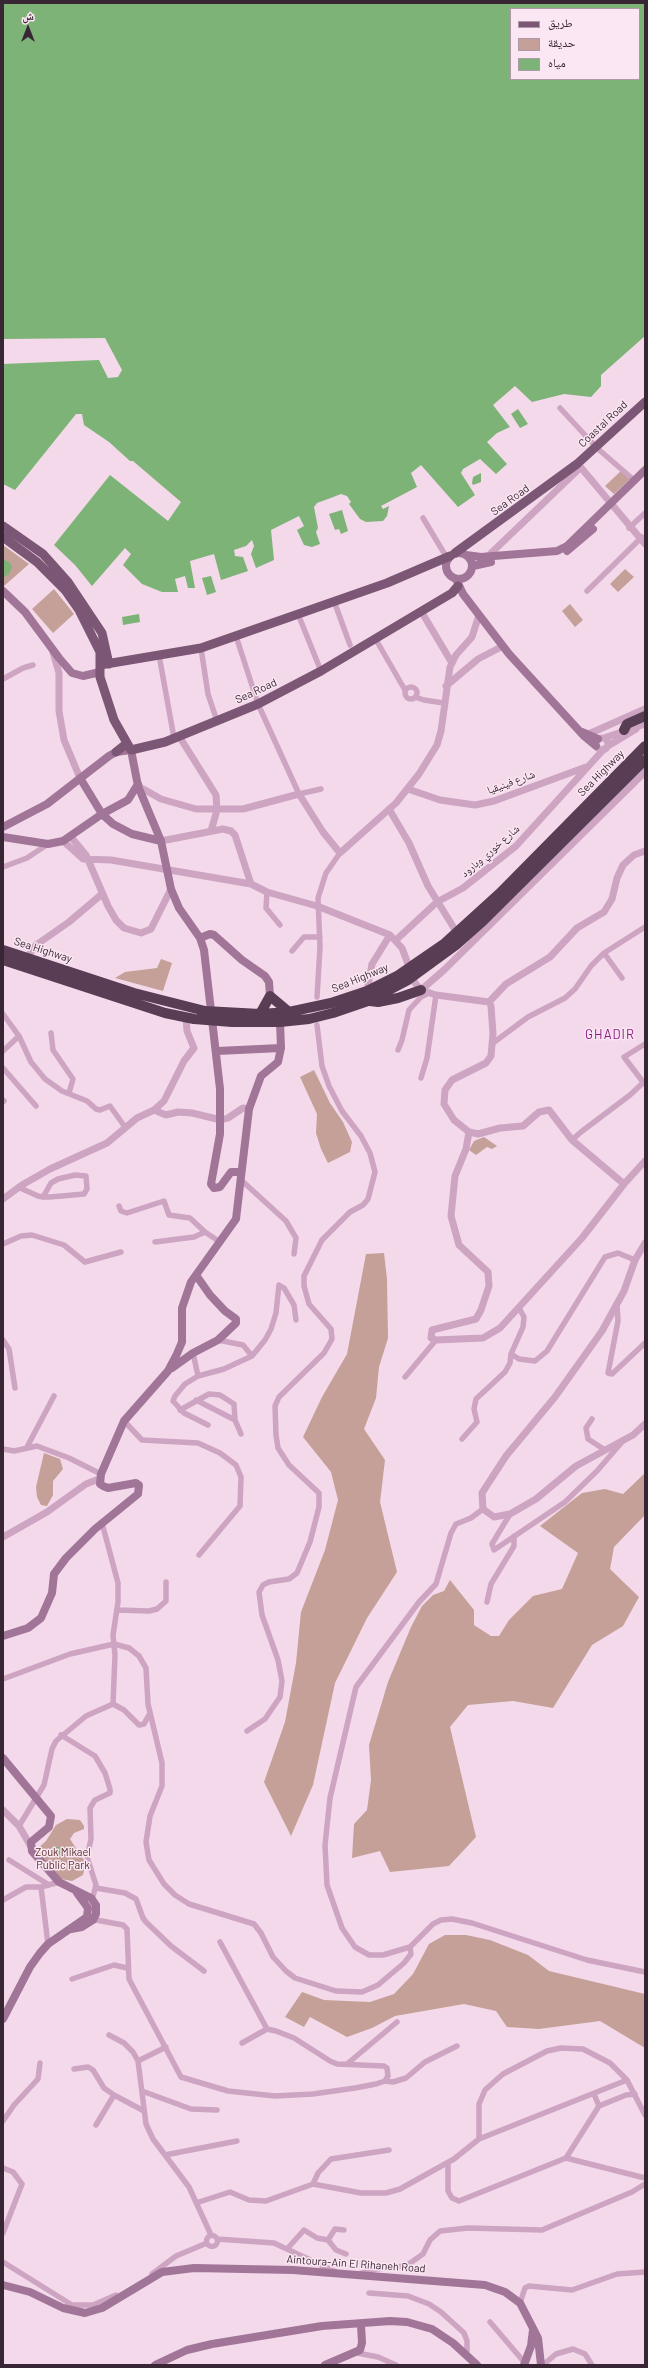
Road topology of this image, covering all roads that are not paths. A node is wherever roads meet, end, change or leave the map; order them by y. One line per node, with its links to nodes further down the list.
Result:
1 (645, 402): 3 (main road, Coastal Road)
2 (560, 408): 3 (street)
3 (597, 448): 4 (main road, Coastal Road); 7 (street)
4 (579, 466): 8 (street); 18 (main road, Sea Road); 19 (street, Sea Road)
5 (645, 470): 7 (main road)
6 (645, 478): 8 (main road)
7 (635, 481): 8 (main road)
8 (613, 507): 12 (street); 19 (main road)
9 (645, 513): 12 (street)
10 (423, 518): 18 (street)
11 (3, 526): 16 (main road)
12 (630, 527): 14 (street)
13 (3, 537): 16 (main road)
14 (642, 538): 15 (street); 23 (street)
15 (645, 544)
16 (35, 554): 37 (main road)
17 (466, 555): 18 (main road); 19 (main road); 20 (main road)
18 (450, 556): 21 (main road); 24 (main road, Sea Road)
19 (483, 559): 20 (main road)
20 (472, 566): 21 (main road)
21 (457, 582): 25 (main road, Sea Road); 27 (main road)
22 (3, 591): 33 (main road)
23 (587, 591)
24 (334, 601): 26 (main road, Sea Road); 30 (street)
25 (421, 611): 29 (main road, Sea Road); 35 (street)
26 (298, 614): 28 (main road, Sea Road); 38 (street)
27 (479, 615): 31 (main road); 35 (street)
28 (236, 636): 32 (main road, Sea Road); 42 (street)
29 (375, 638): 38 (main road, Sea Road); 41 (street)
30 (350, 645)
31 (503, 646): 40 (street); 49 (main road)
32 (201, 648): 34 (main road, Sea Road); 45 (street)
33 (52, 650): 37 (main road); 58 (street)
34 (159, 655): 37 (main road, Sea Road); 50 (street)
35 (452, 663): 40 (street)
36 (33, 665): 39 (street)
37 (101, 670): 53 (main road)
38 (321, 671): 42 (main road, Sea Road)
39 (3, 679)
40 (446, 686): 41 (street)
41 (444, 703): 61 (street)
42 (258, 704): 45 (main road, Sea Road); 62 (street)
43 (645, 709): 47 (street)
44 (645, 716): 48 (highway)
45 (217, 721): 50 (main road, Sea Road)
46 (642, 725): 48 (street); 51 (street)
47 (600, 729): 49 (street); 51 (street)
48 (624, 730): 51 (street)
49 (584, 733): 51 (main road)
50 (177, 737): 53 (main road, Sea Road); 65 (street)
51 (601, 743): 56 (street, شارع خوري وبارود)
52 (645, 746): 91 (highway, Sea Highway)
53 (128, 747): 54 (main road); 59 (main road)
54 (116, 752): 58 (main road)
55 (645, 760): 63 (highway, Sea Highway)
56 (588, 766): 61 (street, شارع فينيقيا); 87 (street, شارع خوري وبارود)
57 (645, 772): 69 (street)
58 (80, 778): 66 (main road); 67 (main road)
59 (138, 785): 65 (street); 66 (main road); 72 (main road)
60 (322, 789): 62 (street)
61 (408, 789): 64 (street)
62 (299, 794): 65 (street); 75 (street)
63 (602, 803): 69 (highway); 85 (highway, Sea Highway)
64 (389, 809): 75 (street); 87 (street)
65 (218, 810): 68 (street)
66 (102, 814): 71 (main road); 72 (main road)
67 (4, 826): 70 (main road)
68 (211, 831): 72 (street); 80 (street)
69 (581, 834): 77 (street)
70 (7, 838): 73 (main road)
71 (67, 839): 73 (main road); 76 (street)
72 (161, 841): 79 (main road)
73 (48, 844): 78 (street)
74 (645, 851): 105 (street)
75 (340, 853): 88 (street)
76 (87, 859): 79 (street); 86 (street)
77 (549, 865): 85 (highway); 101 (street)
78 (3, 867)
79 (168, 870): 81 (street); 83 (main road)
80 (248, 875): 81 (street); 82 (street)
81 (243, 882): 82 (street)
82 (251, 884): 84 (street)
83 (171, 889): 86 (street); 93 (main road)
84 (267, 892): 88 (street); 89 (street)
85 (513, 892): 103 (highway, Sea Highway)
86 (102, 894): 98 (street)
87 (437, 902): 91 (street); 94 (street, شارع خوري وبارود)
88 (317, 906): 92 (street); 94 (street)
89 (280, 925)
90 (645, 927): 97 (street)
91 (457, 933): 103 (highway, Sea Highway)
92 (320, 937): 96 (street); 104 (street)
93 (200, 938): 102 (main road); 119 (main road)
94 (393, 938): 101 (street); 103 (street, شارع خوري وبارود)
95 (3, 950): 98 (highway, Sea Highway)
96 (292, 951)
97 (604, 953): 100 (street); 114 (street)
98 (27, 958): 108 (highway, Sea Highway)
99 (3, 960): 109 (highway, Sea Highway)
100 (622, 978)
101 (425, 990): 103 (highway); 105 (street); 118 (street); 121 (street)
102 (270, 996): 106 (highway); 108 (highway)
103 (367, 996): 106 (highway, Sea Highway); 110 (highway, Sea Highway)
104 (317, 997)
105 (489, 1002): 114 (street)
106 (289, 1012): 108 (highway, Sea Highway)
107 (3, 1014): 113 (street)
108 (260, 1014)
109 (186, 1017): 110 (highway, Sea Highway); 126 (street)
110 (280, 1022): 117 (main road)
111 (317, 1025): 190 (street)
112 (51, 1033): 123 (street)
113 (19, 1036): 116 (street); 123 (street)
114 (492, 1043): 129 (street)
115 (645, 1044): 122 (street)
116 (4, 1047)
117 (280, 1048): 119 (main road); 125 (main road)
118 (398, 1050)
119 (217, 1051): 127 (main road)
120 (3, 1068): 124 (street)
121 (421, 1078)
122 (644, 1081): 130 (street)
123 (69, 1093): 128 (street)
124 (36, 1106)
125 (249, 1109): 127 (street); 132 (main road)
126 (154, 1110): 127 (street); 128 (street)
127 (221, 1120): 132 (main road)
128 (125, 1127): 134 (street)
129 (469, 1132): 130 (street); 152 (street)
130 (572, 1140): 133 (street)
131 (645, 1161): 133 (street)
132 (241, 1176): 140 (main road); 144 (street)
133 (624, 1184): 148 (street)
134 (18, 1187): 135 (street); 136 (street)
135 (44, 1196): 135 (street)
136 (3, 1198)
137 (119, 1206): 138 (street)
138 (205, 1232): 139 (street); 140 (street)
139 (155, 1242)
140 (220, 1242): 146 (main road)
141 (645, 1243): 145 (street)
142 (3, 1244): 143 (street)
143 (121, 1252)
144 (294, 1254)
145 (635, 1260): 147 (street); 155 (street)
146 (196, 1275): 151 (main road); 157 (main road)
147 (617, 1306): 153 (street); 176 (street)
148 (519, 1308): 152 (street); 155 (street)
149 (296, 1320): 156 (street)
150 (3, 1340): 160 (street)
151 (218, 1340): 154 (main road); 156 (street)
152 (436, 1340): 159 (street)
153 (645, 1343)
154 (193, 1353): 157 (main road); 158 (street)
155 (511, 1354): 170 (street)
156 (252, 1356): 158 (street)
157 (168, 1371): 166 (main road)
158 (198, 1376): 163 (street)
159 (405, 1377)
160 (15, 1388)
161 (54, 1396): 172 (street)
162 (196, 1400): 163 (street); 165 (street); 165 (street)
163 (180, 1410): 168 (street)
164 (592, 1419): 174 (street)
165 (235, 1420): 169 (street)
166 (124, 1421): 175 (main road); 181 (street)
167 (645, 1424): 171 (street)
168 (208, 1425)
169 (242, 1434)
170 (462, 1439)
171 (624, 1441): 174 (street); 179 (street)
172 (27, 1447): 173 (street); 175 (street)
173 (3, 1449)
174 (605, 1450): 177 (street)
175 (100, 1477): 178 (main road); 180 (street)
176 (483, 1509): 177 (street); 207 (street)
177 (510, 1514): 179 (street)
178 (102, 1523): 184 (street); 185 (main road)
179 (514, 1536): 183 (street)
180 (3, 1537)
181 (199, 1555)
182 (166, 1582): 184 (street)
183 (487, 1602)
184 (117, 1610): 186 (street)
185 (3, 1636)
186 (114, 1644): 187 (street); 188 (street); 189 (street)
187 (3, 1679)
188 (113, 1704): 189 (street); 191 (street)
189 (150, 1713): 207 (street)
190 (247, 1731)
191 (61, 1735): 194 (street); 200 (street)
192 (3, 1758): 195 (main road)
193 (3, 1810): 194 (street)
194 (18, 1826): 195 (street)
195 (30, 1845): 197 (main road)
196 (9, 1860): 198 (street)
197 (59, 1882): 198 (street); 201 (main road)
198 (49, 1885): 199 (street)
199 (41, 1887): 202 (street); 206 (street)
200 (96, 1888): 203 (street); 209 (street)
201 (77, 1893): 203 (main road); 204 (main road)
202 (3, 1900)
203 (92, 1900): 204 (main road)
204 (90, 1919): 206 (main road); 208 (street)
205 (220, 1942): 214 (street)
206 (48, 1944): 212 (main road)
207 (410, 1947): 210 (street)
208 (127, 1968): 211 (street); 217 (street)
209 (204, 1971)
210 (645, 1972)
211 (72, 1979)
212 (3, 2019)
213 (397, 2022): 221 (street)
214 (267, 2029): 216 (street); 221 (street)
215 (109, 2035): 219 (street)
216 (242, 2043)
217 (166, 2046): 219 (street); 224 (street)
218 (457, 2046): 224 (street)
219 (138, 2061): 225 (street)
220 (40, 2063): 233 (street)
221 (347, 2064): 224 (street)
222 (74, 2069): 228 (street)
223 (627, 2080): 226 (street); 227 (street); 235 (street)
224 (384, 2081)
225 (142, 2091): 230 (street); 231 (street)
226 (594, 2094): 229 (street); 235 (street)
227 (635, 2094): 229 (street); 232 (street)
228 (114, 2095): 231 (street); 234 (street)
229 (599, 2106): 237 (street)
230 (217, 2110)
231 (144, 2111): 239 (street)
232 (645, 2115)
233 (3, 2121)
234 (96, 2125)
235 (479, 2139): 242 (street)
236 (237, 2140): 239 (street)
237 (573, 2146): 240 (street); 241 (street)
238 (389, 2150): 245 (street)
239 (165, 2154): 247 (street)
240 (566, 2158): 241 (street); 242 (street)
241 (578, 2160): 244 (street)
242 (448, 2163): 245 (street)
243 (3, 2168): 249 (street)
244 (645, 2178)
245 (312, 2184): 247 (street)
246 (645, 2184): 259 (street)
247 (196, 2203): 250 (street)
248 (344, 2230): 252 (street)
249 (3, 2233)
250 (211, 2236): 251 (street); 253 (street)
251 (217, 2239): 253 (street); 254 (street)
252 (328, 2240): 254 (street); 255 (street)
253 (207, 2243): 260 (street)
254 (287, 2249): 258 (street)
255 (346, 2254)
256 (3, 2262): 263 (street)
257 (645, 2272): 264 (street)
258 (338, 2273): 259 (main road, Aintoura-Ain El Rihaneh Road); 260 (main road, Aintoura-Ain El Rihaneh Road)
259 (359, 2274): 264 (main road, Aintoura-Ain El Rihaneh Road)
260 (145, 2281): 263 (main road, Aintoura-Ain El Rihaneh Road)
261 (3, 2285): 263 (main road, Aintoura-Ain El Rihaneh Road)
262 (370, 2293): 269 (street)
263 (126, 2294)
264 (520, 2303): 267 (main road, Aintoura-Ain El Rihaneh Road)
265 (490, 2322): 270 (street)
266 (361, 2325): 268 (main road); 269 (main road); 271 (main road)
267 (533, 2327): 270 (main road); 275 (main road, Aintoura-Ain El Rihaneh Road)
268 (357, 2353): 272 (main road); 273 (street)
269 (465, 2354): 274 (main road)
270 (524, 2364)
271 (156, 2365)
272 (325, 2365)
273 (396, 2365)
274 (477, 2365)
275 (542, 2365): 276 (street)
276 (592, 2365)

